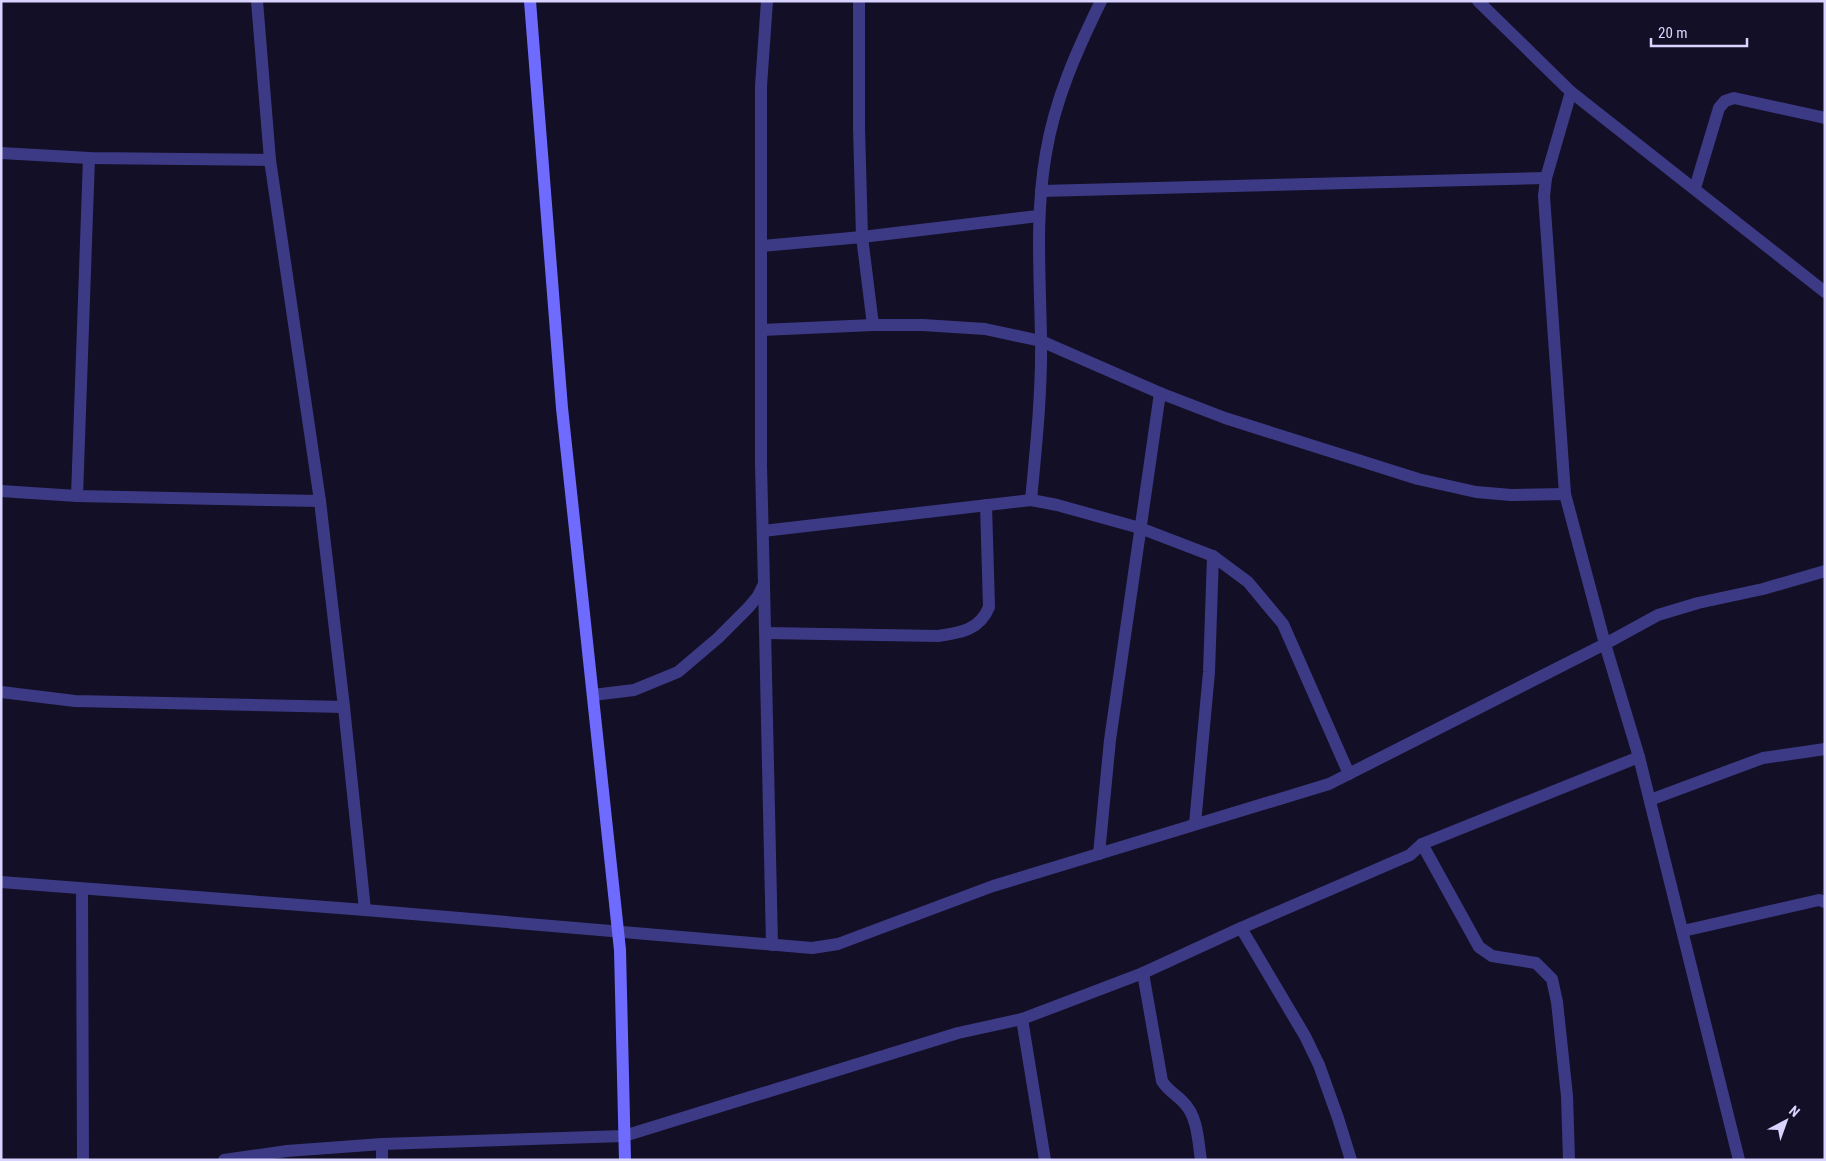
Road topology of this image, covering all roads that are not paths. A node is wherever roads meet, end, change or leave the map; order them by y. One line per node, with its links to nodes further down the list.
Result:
1 (257, 1): 11 (street)
2 (530, 1): 37 (street)
3 (767, 1): 17 (street)
4 (859, 1): 16 (street)
5 (1101, 1): 14 (street)
6 (1478, 1): 7 (street)
7 (1571, 92): 12 (street); 13 (street)
8 (1825, 118): 13 (street)
9 (1, 153): 10 (street)
10 (89, 158): 11 (street); 25 (street)
11 (270, 160): 27 (street)
12 (1546, 178): 14 (street); 24 (street)
13 (1695, 188): 18 (street)
14 (1041, 191): 15 (street)
15 (1038, 216): 16 (street); 21 (street)
16 (862, 238): 17 (street); 19 (street)
17 (761, 246): 20 (street)
18 (1825, 292)
19 (873, 325): 20 (street); 21 (street)
20 (761, 330): 30 (street)
21 (1041, 341): 22 (street); 26 (street)
22 (1160, 393): 24 (street); 29 (street)
23 (1, 491): 25 (street)
24 (1565, 494): 35 (street)
25 (77, 496): 27 (street)
26 (1031, 500): 28 (street); 29 (street)
27 (320, 501): 38 (street)
28 (986, 505): 30 (street); 34 (street)
29 (1140, 528): 31 (street); 45 (street)
30 (763, 531): 33 (street)
31 (1213, 556): 41 (street); 43 (street)
32 (1825, 571): 35 (street)
33 (764, 584): 34 (street); 37 (street)
34 (766, 633): 53 (street)
35 (1605, 644): 40 (street); 41 (street)
36 (1, 692): 38 (street)
37 (593, 695): 51 (street)
38 (344, 707): 49 (street)
39 (1825, 748): 42 (street)
40 (1639, 757): 42 (street); 44 (street)
41 (1349, 774): 43 (street)
42 (1650, 800): 52 (street)
43 (1195, 824): 45 (street)
44 (1422, 844): 50 (street); 65 (street)
45 (1099, 854): 53 (street)
46 (1, 882): 47 (street)
47 (82, 889): 49 (street); 58 (street)
48 (1825, 902): 52 (street)
49 (365, 910): 51 (street)
50 (1241, 928): 54 (street); 64 (street)
51 (618, 931): 53 (street); 56 (street)
52 (1682, 931): 66 (street)
53 (772, 945)
54 (1143, 973): 55 (street); 63 (street)
55 (1022, 1018): 56 (street); 62 (street)
56 (624, 1136): 57 (street); 61 (street)
57 (382, 1144): 59 (street); 60 (street)
58 (83, 1160)
59 (224, 1160)
60 (382, 1160)
61 (625, 1160)
62 (1045, 1160)
63 (1201, 1160)
64 (1351, 1160)
65 (1569, 1160)
66 (1739, 1160)

